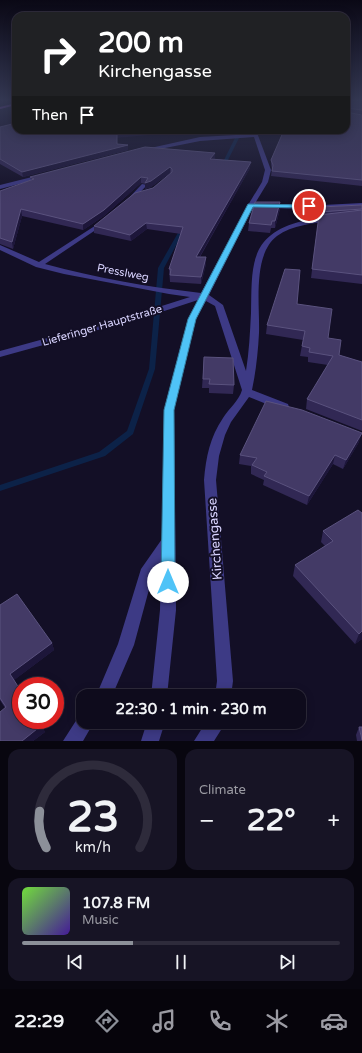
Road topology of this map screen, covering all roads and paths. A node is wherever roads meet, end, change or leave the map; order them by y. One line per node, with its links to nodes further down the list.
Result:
1 (237, 135): 3 (street)
2 (252, 135): 10 (street)
3 (130, 153)
4 (48, 175): 6 (street)
5 (144, 185): 8 (street)
6 (0, 187)
7 (147, 194): 8 (street)
8 (135, 196): 9 (street)
9 (124, 205)
10 (250, 205): 11 (street); 16 (street)
11 (362, 205)
12 (108, 218): 15 (street)
13 (340, 218): 18 (street, Kirchengasse)
14 (0, 247): 15 (street, Presslweg)
15 (39, 265): 16 (street, Presslweg)
16 (204, 296): 17 (street, Lieferinger Hauptstraße); 18 (street); 20 (street)
17 (0, 354)
18 (247, 392): 19 (street); 23 (street, Kirchengasse)
19 (295, 412)
20 (168, 541): 21 (street); 22 (street)
21 (107, 689)
22 (160, 689)
23 (224, 689)
24 (80, 729): 27 (street)
25 (154, 729): 28 (street)
26 (212, 729): 29 (street)
27 (72, 741)
28 (150, 741)
29 (203, 741)

